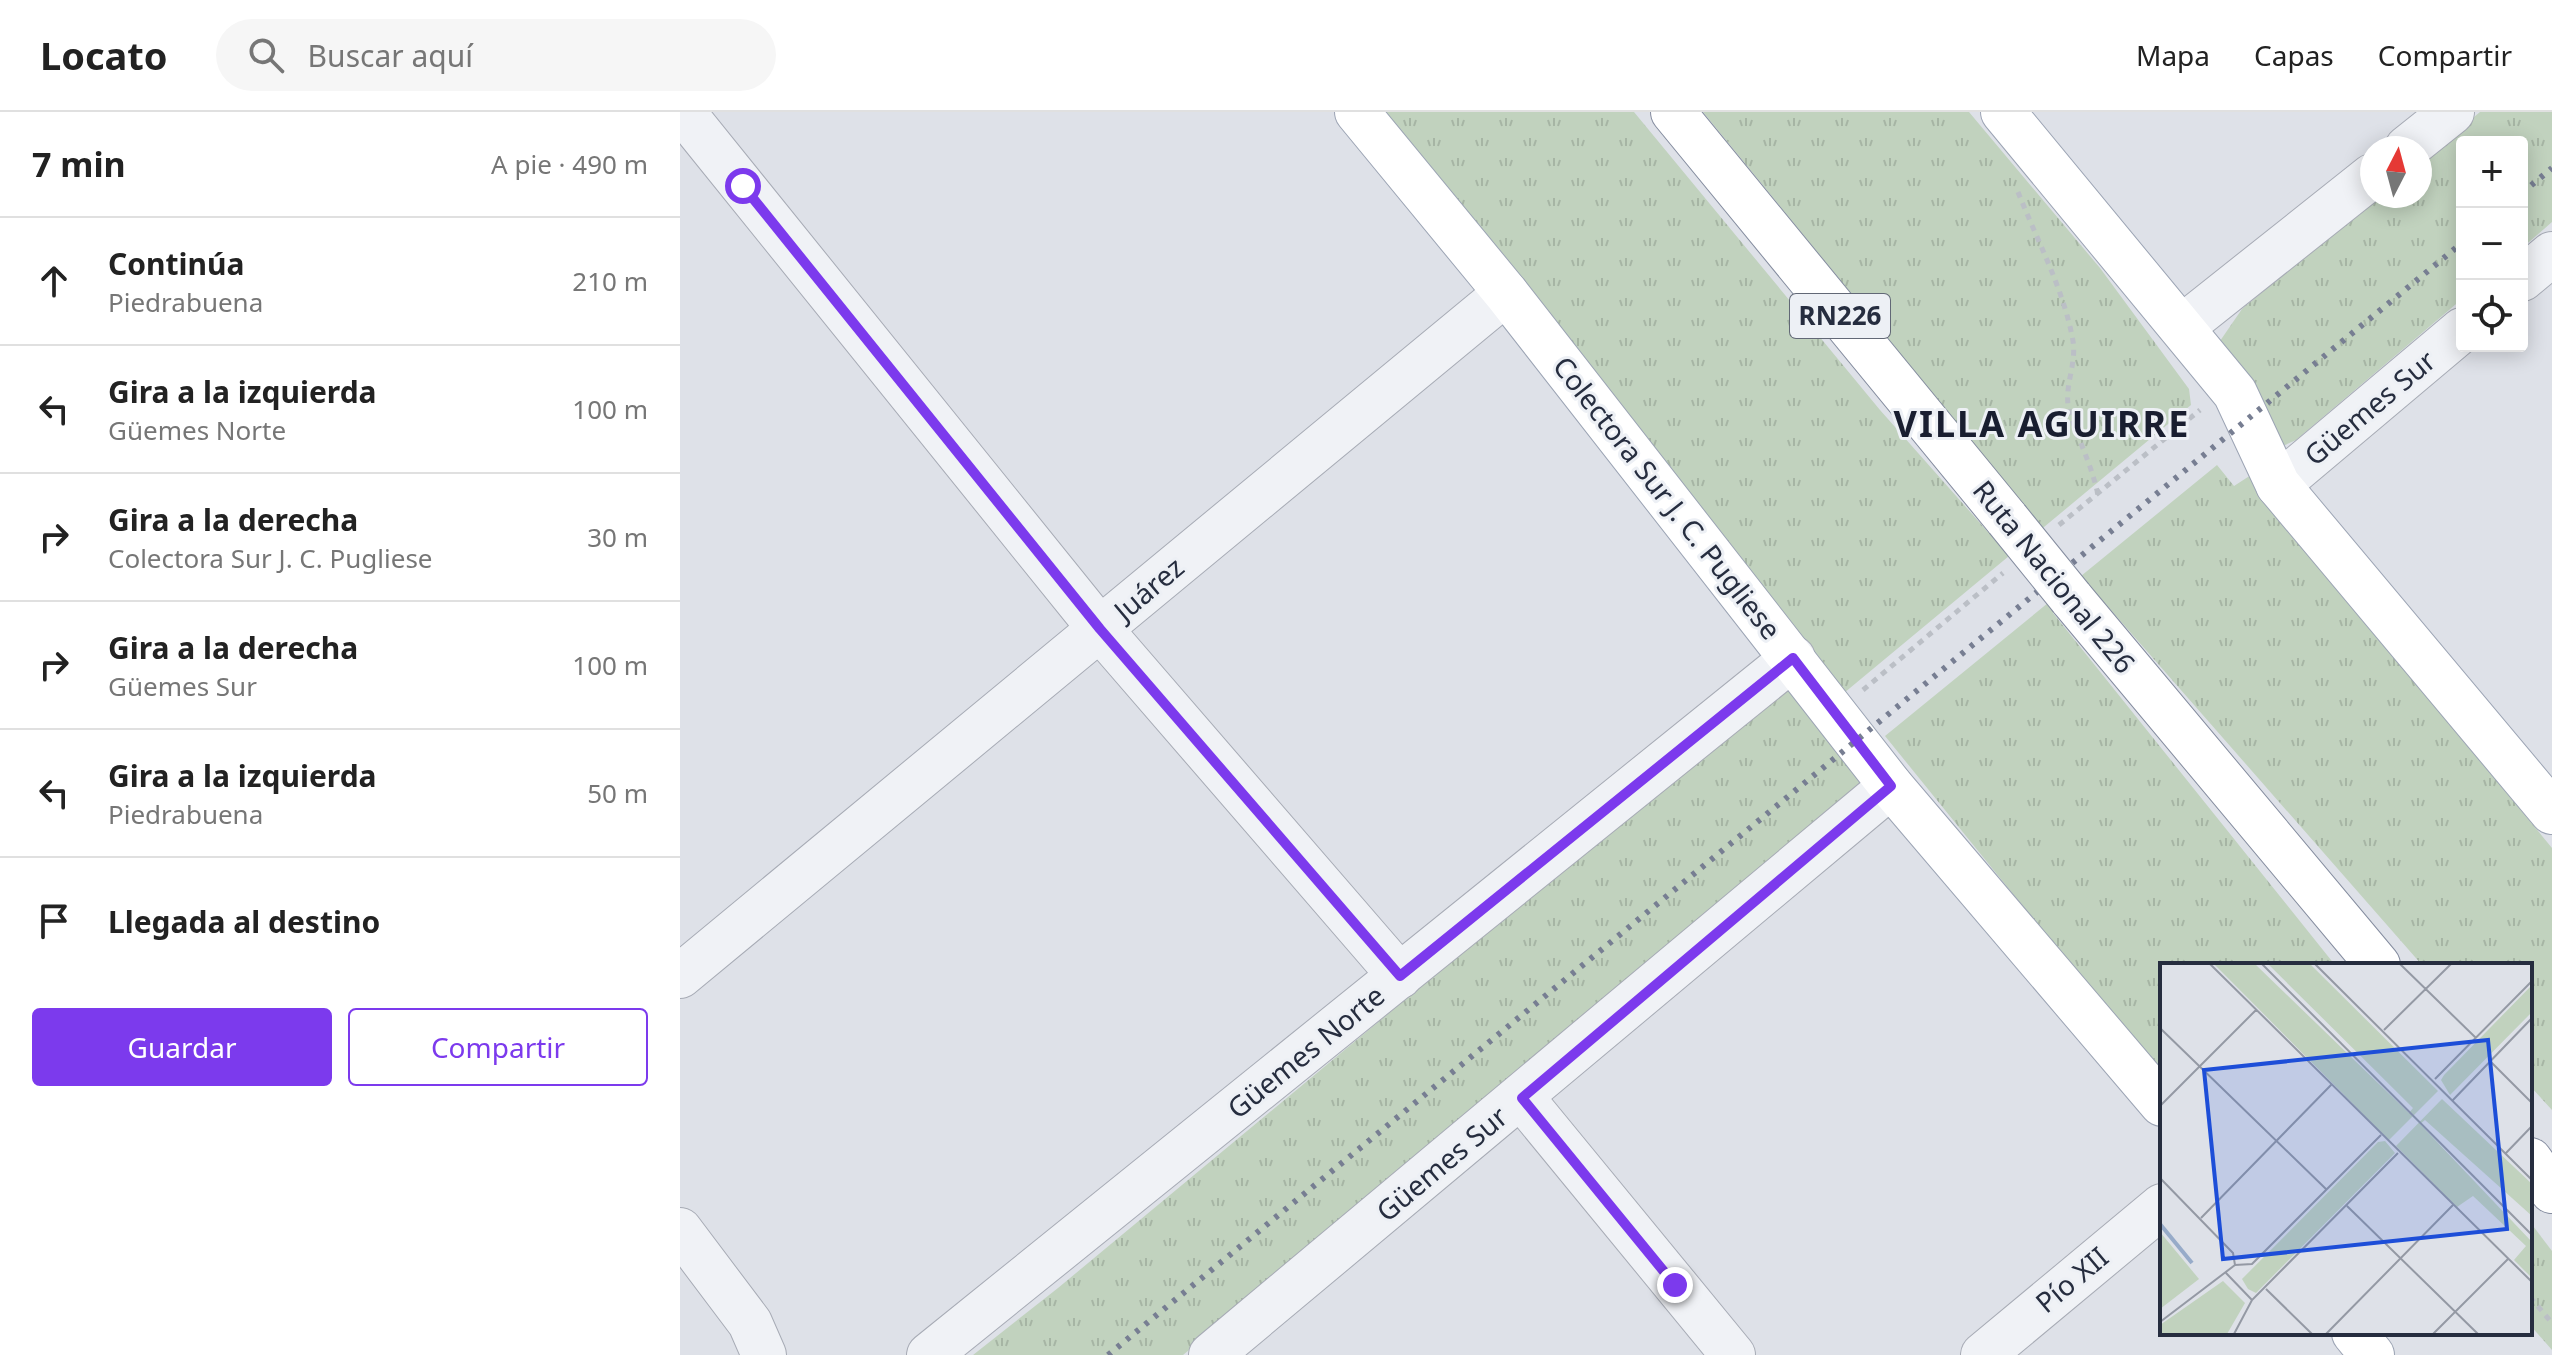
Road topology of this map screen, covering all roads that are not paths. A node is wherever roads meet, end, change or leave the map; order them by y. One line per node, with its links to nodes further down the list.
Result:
1 (683, 112): 14 (street)
2 (1357, 112): 10 (main road, Colectora Sur J. C. Pugliese)
3 (1673, 112): 18 (main road, Ruta Nacional 226 / RN226, bridge)
4 (2003, 112): 11 (main road)
5 (2452, 112): 6 (street)
6 (2422, 136)
7 (2360, 186): 11 (street)
8 (2552, 254): 9 (street)
9 (2528, 274)
10 (1506, 293): 14 (street, Juárez); 15 (main road, Colectora Sur J. C. Pugliese)
11 (2182, 327): 13 (main road)
12 (2456, 335): 13 (street, Güemes Sur)
13 (2278, 485): 17 (main road)
14 (1100, 629): 19 (street, Juárez); 20 (street)
15 (1793, 658): 16 (main road, Colectora Sur J. C. Pugliese); 20 (street, Güemes Norte)
16 (1891, 786): 21 (street, Güemes Sur); 22 (main road, Colectora Sur J. C. Pugliese)
17 (2552, 812)
18 (2376, 963)
19 (680, 976)
20 (1400, 976): 31 (street, Güemes Norte)
21 (1522, 1098): 32 (street, Güemes Sur); 33 (street)
22 (2160, 1102)
23 (2532, 1138): 24 (main road)
24 (2552, 1158)
25 (2532, 1163): 26 (main road)
26 (2552, 1191)
27 (2160, 1208): 34 (street, Pío XII)
28 (680, 1230): 30 (street)
29 (2356, 1335): 35 (main road)
30 (764, 1355)
31 (929, 1355)
32 (1211, 1355)
33 (1733, 1355)
34 (1983, 1355)
35 (2372, 1355)

